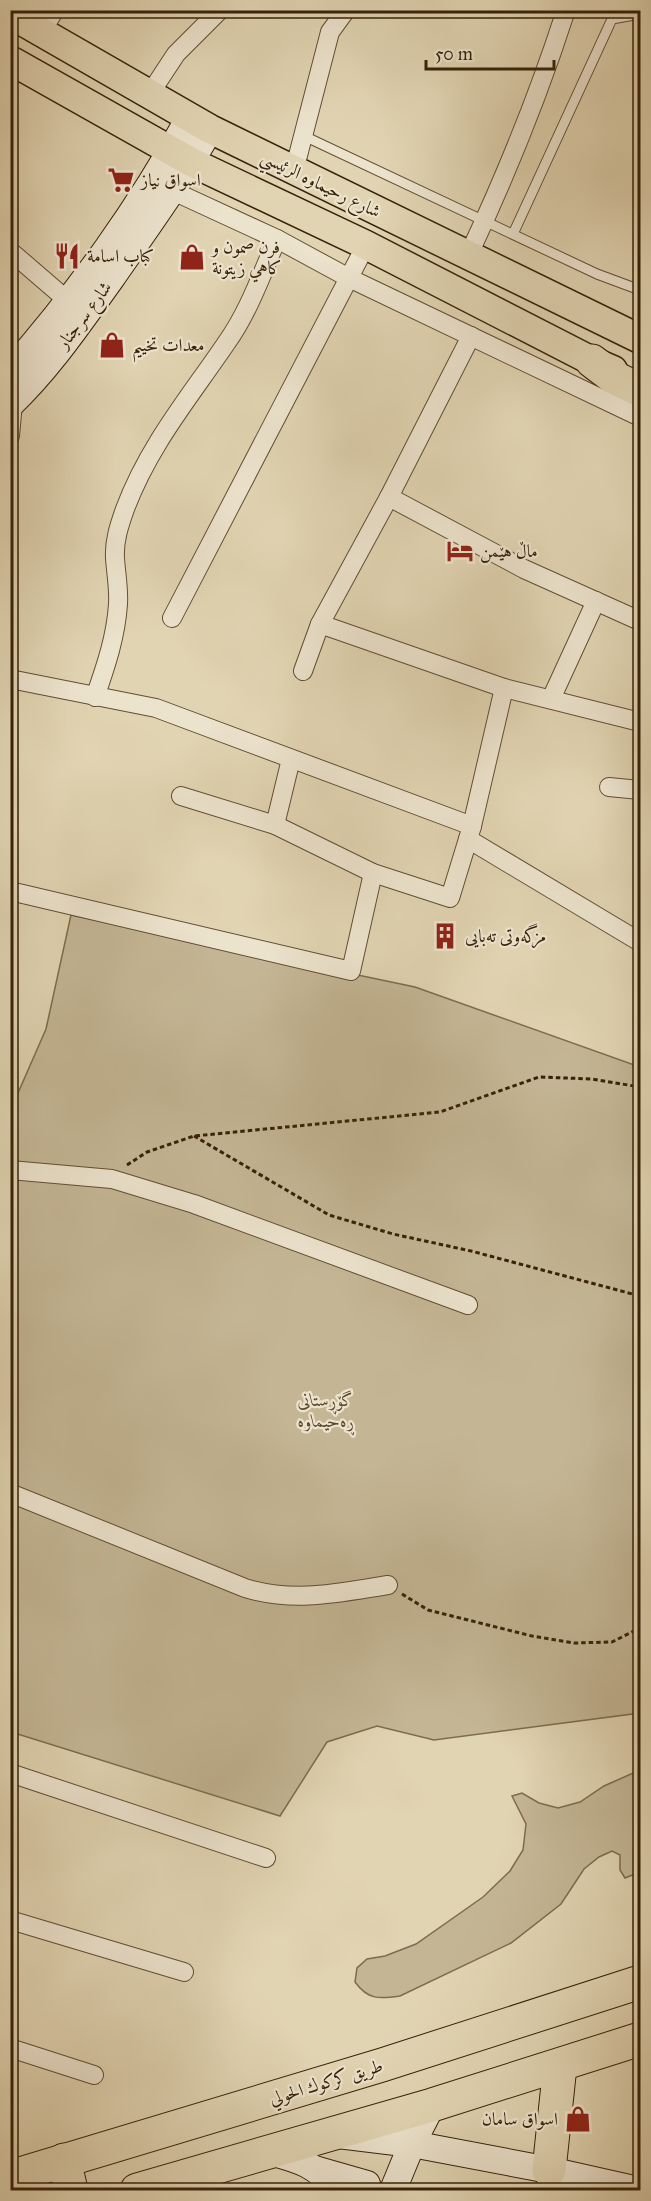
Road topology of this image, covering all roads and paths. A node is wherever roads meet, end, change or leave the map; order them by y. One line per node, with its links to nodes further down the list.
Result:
1 (220, 10): 8 (street)
2 (346, 10): 10 (street)
3 (566, 10): 14 (street)
4 (10, 14): 6 (main road, شارع رحيماوه الرئيسي)
5 (640, 14): 15 (lane)
6 (48, 21): 8 (main road, شارع رحيماوه الرئيسي)
7 (11, 62): 11 (main road, شارع رحيماوه الرئيسي)
8 (149, 95): 9 (main road, شارع رحيماوه الرئيسي)
9 (200, 123): 11 (street, شارع سرجنار); 12 (main road, شارع رحيماوه الرئيسي)
10 (304, 136): 12 (street); 14 (lane)
11 (181, 156): 13 (street, شارع سرجنار); 17 (main road, شارع رحيماوه الرئيسي); 22 (street, شارع سرجنار)
12 (294, 171): 19 (main road, شارع رحيماوه الرئيسي)
13 (173, 191): 16 (street); 31 (street, شارع سرجنار)
14 (485, 220): 15 (lane); 19 (street)
15 (513, 234): 21 (lane)
16 (277, 239): 20 (street); 42 (street)
17 (366, 245): 20 (street); 27 (main road, شارع رحيماوه الرئيسي)
18 (10, 251): 22 (street)
19 (469, 254): 23 (main road, شارع رحيماوه الرئيسي)
20 (349, 278): 25 (street); 36 (street)
21 (640, 290)
22 (68, 300): 28 (street, شارع سرجنار)
23 (606, 323): 24 (main road); 26 (main road, شارع رحيماوه الرئيسي)
24 (640, 330)
25 (471, 336): 32 (street); 34 (street)
26 (640, 339)
27 (592, 361): 29 (main road, شارع رحيماوه الرئيسي); 30 (highway)
28 (10, 371)
29 (640, 381)
30 (640, 390)
31 (12, 404): 33 (street)
32 (640, 417)
33 (10, 436)
34 (389, 497): 35 (street); 38 (street)
35 (596, 601): 37 (street); 43 (street)
36 (172, 618)
37 (640, 621)
38 (320, 624): 39 (street); 41 (street)
39 (303, 671)
40 (10, 679): 42 (street)
41 (504, 688): 43 (street); 50 (street)
42 (95, 697): 45 (street)
43 (551, 699): 44 (street)
44 (640, 722)
45 (291, 759): 49 (street); 50 (street)
46 (609, 787): 47 (street)
47 (640, 790)
48 (181, 796): 49 (street)
49 (275, 825): 51 (street)
50 (470, 833): 51 (street); 53 (street)
51 (373, 873): 52 (street)
52 (10, 891)
53 (640, 942)
54 (640, 1087): 55 (path)
55 (194, 1136): 57 (path); 58 (path)
56 (10, 1170): 57 (street)
57 (112, 1179): 59 (street)
58 (640, 1296)
59 (468, 1305)
60 (10, 1493): 61 (street)
61 (388, 1585): 62 (path)
62 (640, 1628)
63 (10, 1773): 64 (street)
64 (266, 1858)
65 (10, 1920): 66 (street)
66 (184, 1972)
67 (640, 1982): 78 (highway, طريق كركوك الحولي)
68 (640, 2039): 70 (highway)
69 (10, 2048): 71 (street)
70 (560, 2066): 72 (highway); 77 (highway)
71 (93, 2075)
72 (432, 2105): 73 (highway); 74 (street)
73 (328, 2134): 74 (street); 75 (highway)
74 (412, 2144): 77 (street); 83 (street)
75 (270, 2152): 76 (street); 81 (highway)
76 (318, 2170): 80 (street); 82 (street)
77 (549, 2170): 84 (street)
78 (68, 2175): 79 (highway, طريق كركوك الحولي)
79 (10, 2177)
80 (372, 2188)
81 (137, 2190)
82 (334, 2190)
83 (393, 2190)
84 (638, 2190)

